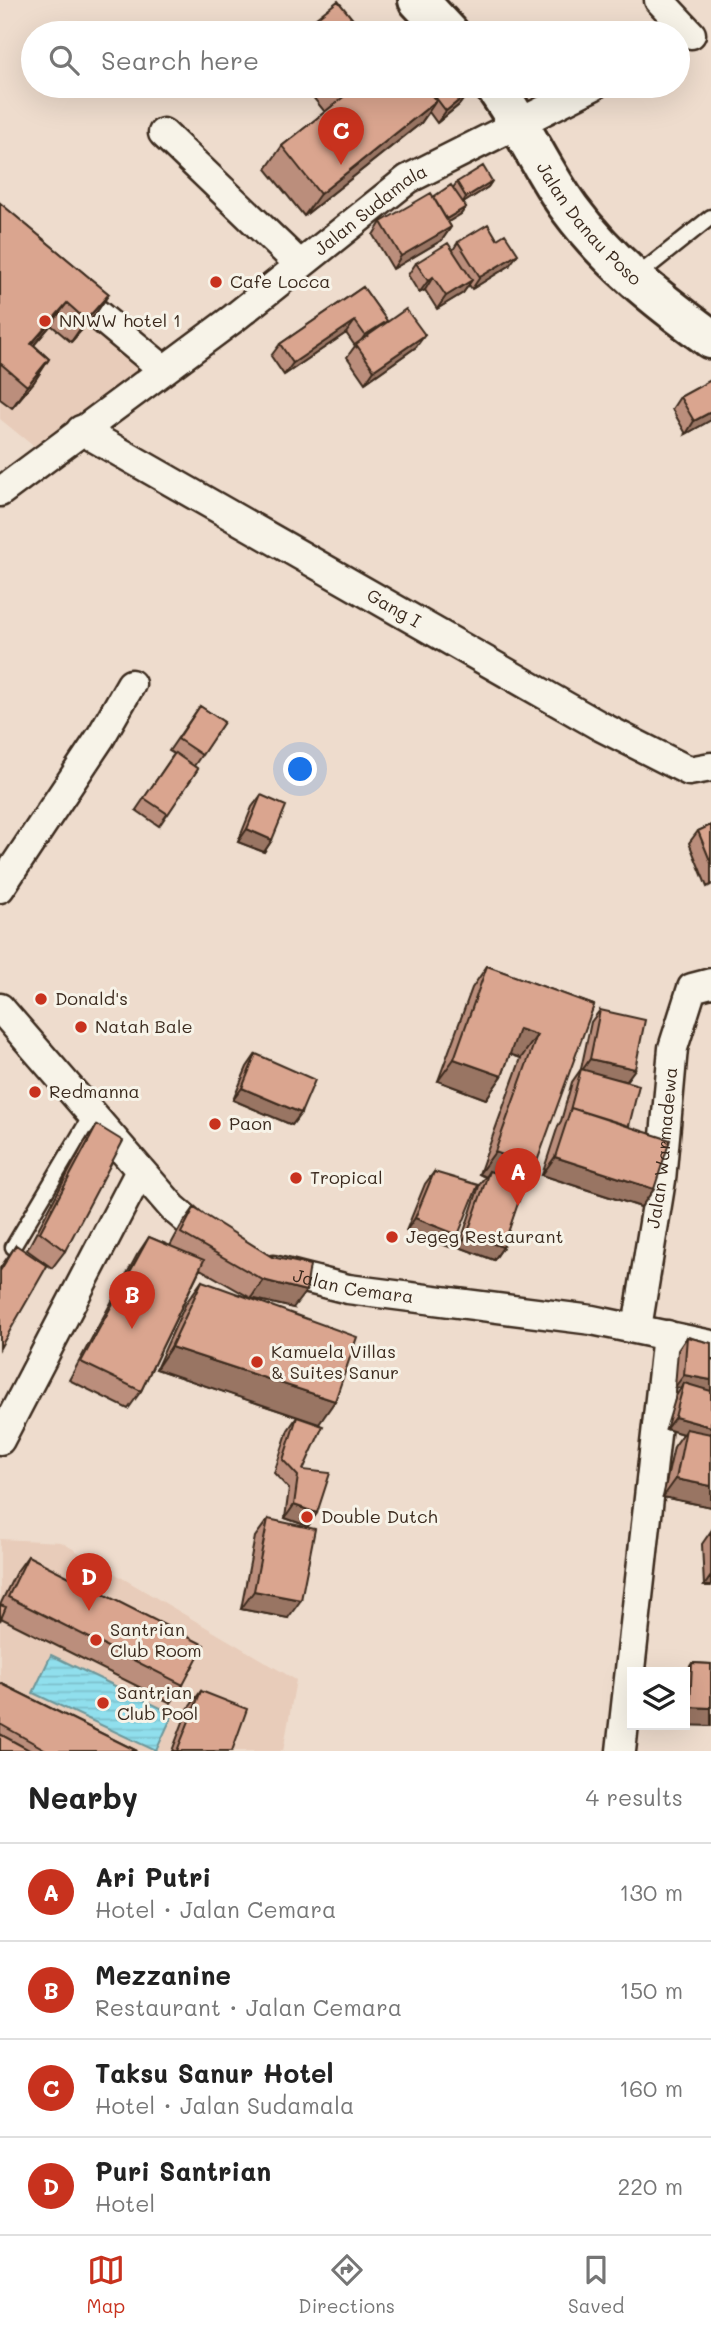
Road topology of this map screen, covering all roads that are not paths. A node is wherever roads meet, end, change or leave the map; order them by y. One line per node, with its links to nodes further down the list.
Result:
1 (418, 0): 3 (street)
2 (659, 0): 4 (street)
3 (438, 21)
4 (681, 21)
5 (503, 98): 7 (street, Jalan Danau Poso)
6 (568, 98): 7 (street, Jalan Sudamala)
7 (520, 121): 10 (street, Jalan Sudamala); 12 (street, Jalan Danau Poso)
8 (163, 133): 10 (street)
9 (711, 217): 12 (lane)
10 (299, 264): 14 (street, Jalan Sudamala)
11 (46, 271): 14 (street)
12 (633, 279): 13 (street, Jalan Danau Poso)
13 (711, 339)
14 (163, 369): 15 (street, Jalan Sudamala)
15 (81, 430): 16 (street, Jalan Sudamala); 18 (street, Gang I)
16 (0, 492)
17 (131, 684): 19 (street)
18 (711, 767)
19 (0, 888)
20 (711, 983): 25 (street, Jalan Warmadewa)
21 (4, 1024): 22 (street, Jalan Cemara)
22 (92, 1114): 23 (street, Jalan Cemara); 24 (lane)
23 (141, 1171): 25 (street, Jalan Cemara); 28 (street)
24 (13, 1247)
25 (637, 1328): 26 (street, Jalan Cemara)
26 (667, 1335): 27 (street, Jalan Cemara); 29 (street)
27 (711, 1345)
28 (5, 1421)
29 (621, 1751)

